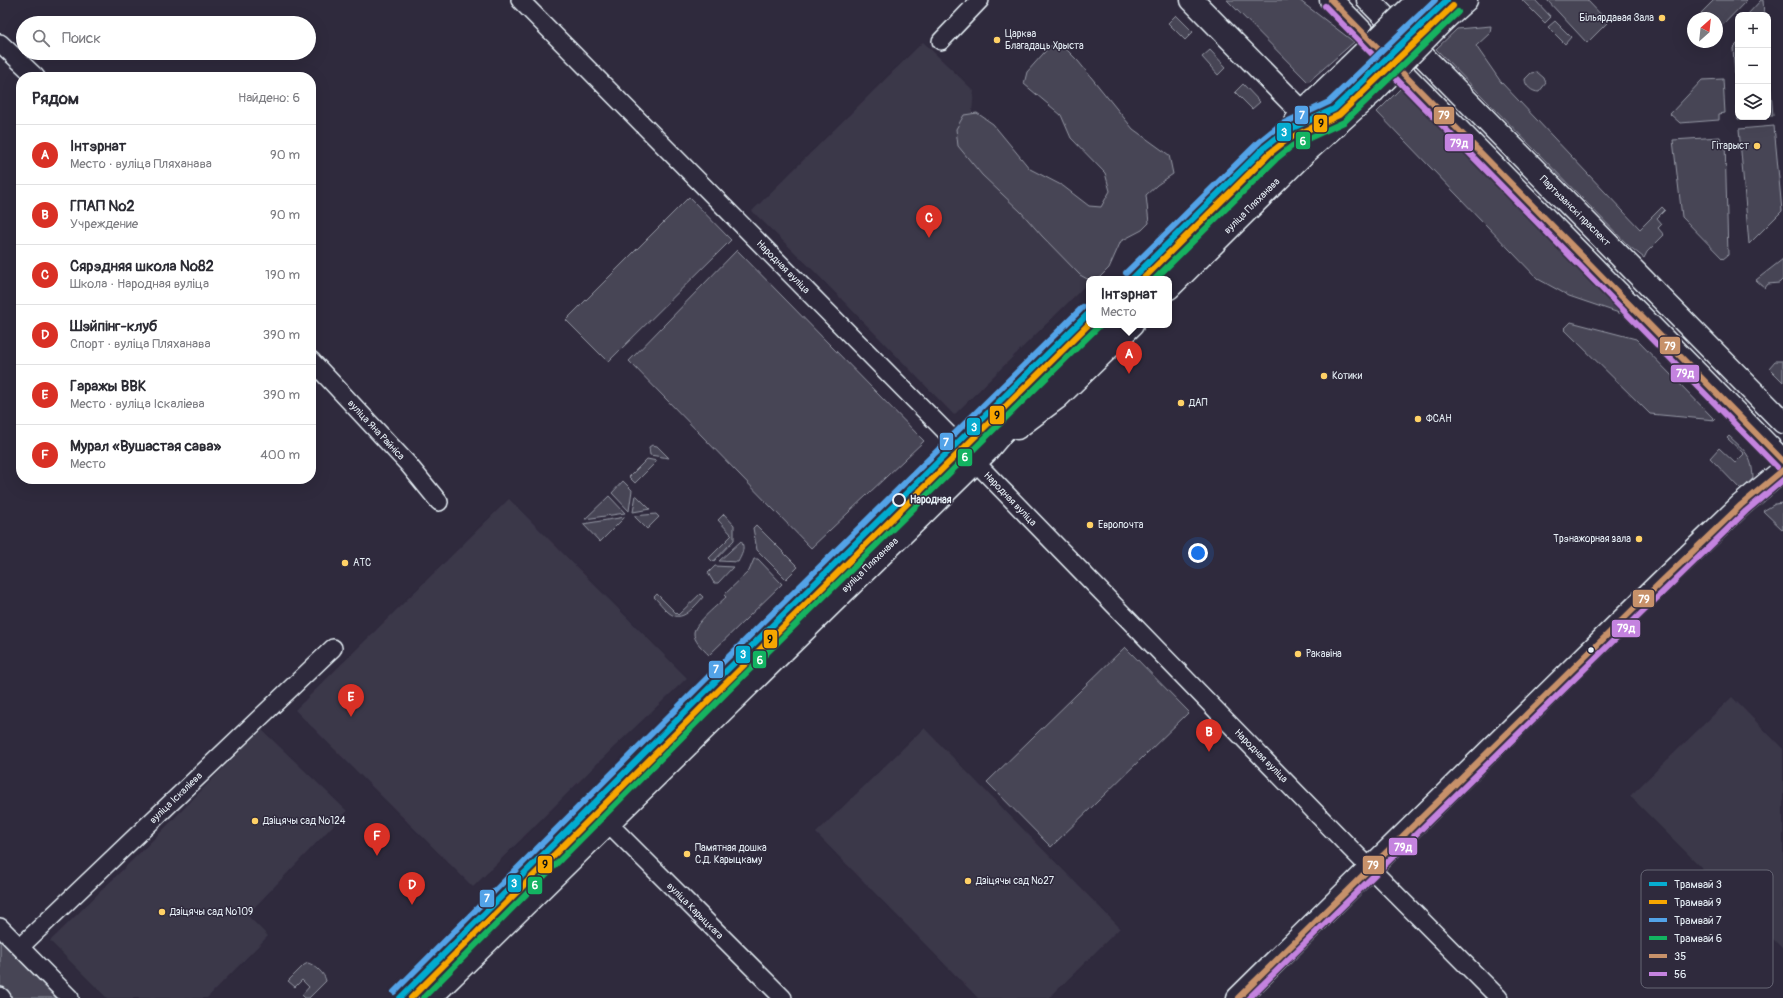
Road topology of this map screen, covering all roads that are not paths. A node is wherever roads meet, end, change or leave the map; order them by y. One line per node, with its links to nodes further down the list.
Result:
1 (520, 0): 23 (street, Народная вуліца)
2 (980, 0): 10 (street)
3 (1192, 0): 15 (main road)
4 (1322, 0): 9 (main road)
5 (1331, 0): 9 (main road)
6 (1368, 0): 22 (main road, Партызанскі праспект)
7 (1418, 0): 15 (main road, вуліца Пляханава, bridge)
8 (1466, 0): 16 (main road, вуліца Пляханава, bridge)
9 (1354, 23): 24 (main road)
10 (941, 41)
11 (0, 43): 12 (street)
12 (16, 58)
13 (18, 60): 14 (street)
14 (31, 72)
15 (1302, 112): 16 (main road); 17 (main road, вуліца Пляханава)
16 (1336, 126): 18 (main road, вуліца Пляханава)
17 (1153, 276)
18 (1172, 285)
19 (1101, 328): 23 (main road, вуліца Пляханава)
20 (1129, 328): 23 (main road, вуліца Пляханава)
21 (316, 365): 26 (street, вуліца Яна Райніса)
22 (1783, 422)
23 (980, 457): 28 (main road, вуліца Пляханава); 29 (street, Народная вуліца)
24 (1783, 461)
25 (1783, 470): 29 (main road)
26 (439, 502)
27 (333, 648): 31 (street, вуліца Іскаліева)
28 (608, 823): 33 (main road, вуліца Пляханава); 34 (street, вуліца Карыцкага)
29 (1370, 868): 35 (main road); 36 (street, Народная вуліца)
30 (0, 927): 31 (street)
31 (20, 947): 32 (street)
32 (70, 998)
33 (430, 998)
34 (783, 998)
35 (1238, 998)
36 (1499, 998)

